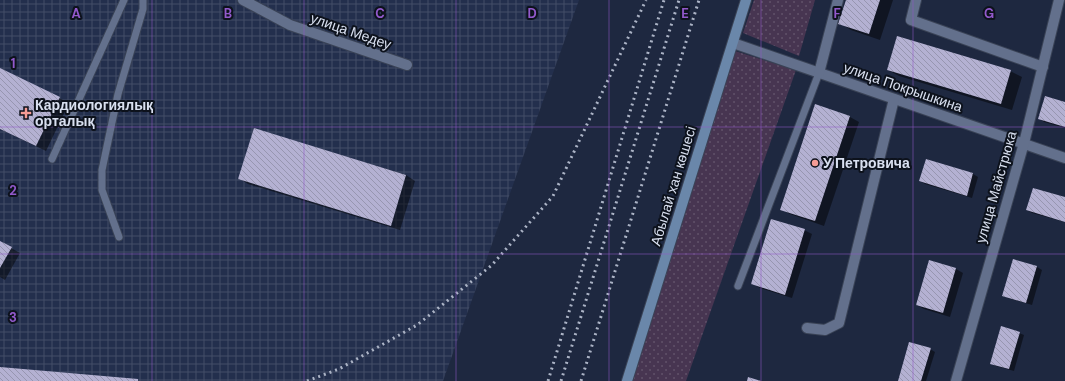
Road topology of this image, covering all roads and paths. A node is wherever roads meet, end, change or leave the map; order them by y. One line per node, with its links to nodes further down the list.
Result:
1 (124, 0): 14 (lane)
2 (143, 0): 16 (lane)
3 (243, 0): 9 (street, улица Медеу)
4 (746, 0): 8 (main road, Абылай хан көшесі)
5 (838, 0): 11 (street)
6 (916, 0): 10 (street)
7 (1059, 0): 10 (street, улица Майстрюка)
8 (733, 43): 11 (street, улица Покрышкина); 19 (main road, Абылай хан көшесі)
9 (407, 65)
10 (1043, 67): 13 (street, улица Майстрюка)
11 (818, 73): 12 (street, улица Покрышкина); 17 (lane)
12 (894, 99): 13 (street, улица Покрышкина); 18 (street)
13 (1024, 144): 15 (street, улица Покрышкина); 20 (street, улица Майстрюка)
14 (52, 158)
15 (1065, 158)
16 (119, 237)
17 (738, 286)
18 (807, 328)
19 (627, 381)
20 (956, 381)

